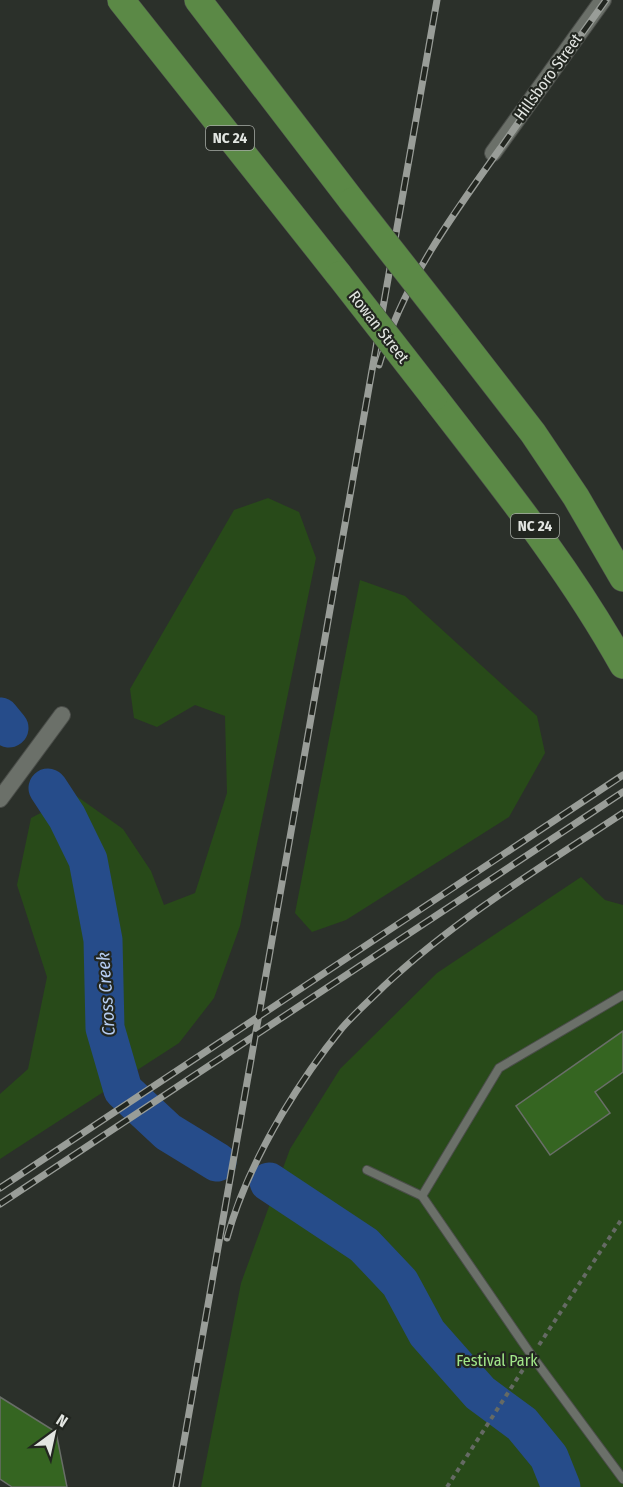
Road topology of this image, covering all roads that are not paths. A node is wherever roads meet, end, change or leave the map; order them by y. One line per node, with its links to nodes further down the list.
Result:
1 (121, 0): 6 (main road, Rowan Street / NC 24, bridge)
2 (198, 0): 5 (main road, NC 24, bridge)
3 (603, 0): 4 (street, Hillsboro Street)
4 (493, 153)
5 (623, 578)
6 (623, 664)
7 (62, 715): 8 (street)
8 (0, 799)
9 (623, 995): 11 (lane)
10 (367, 1170): 11 (lane)
11 (422, 1196): 12 (lane)
12 (623, 1479)

